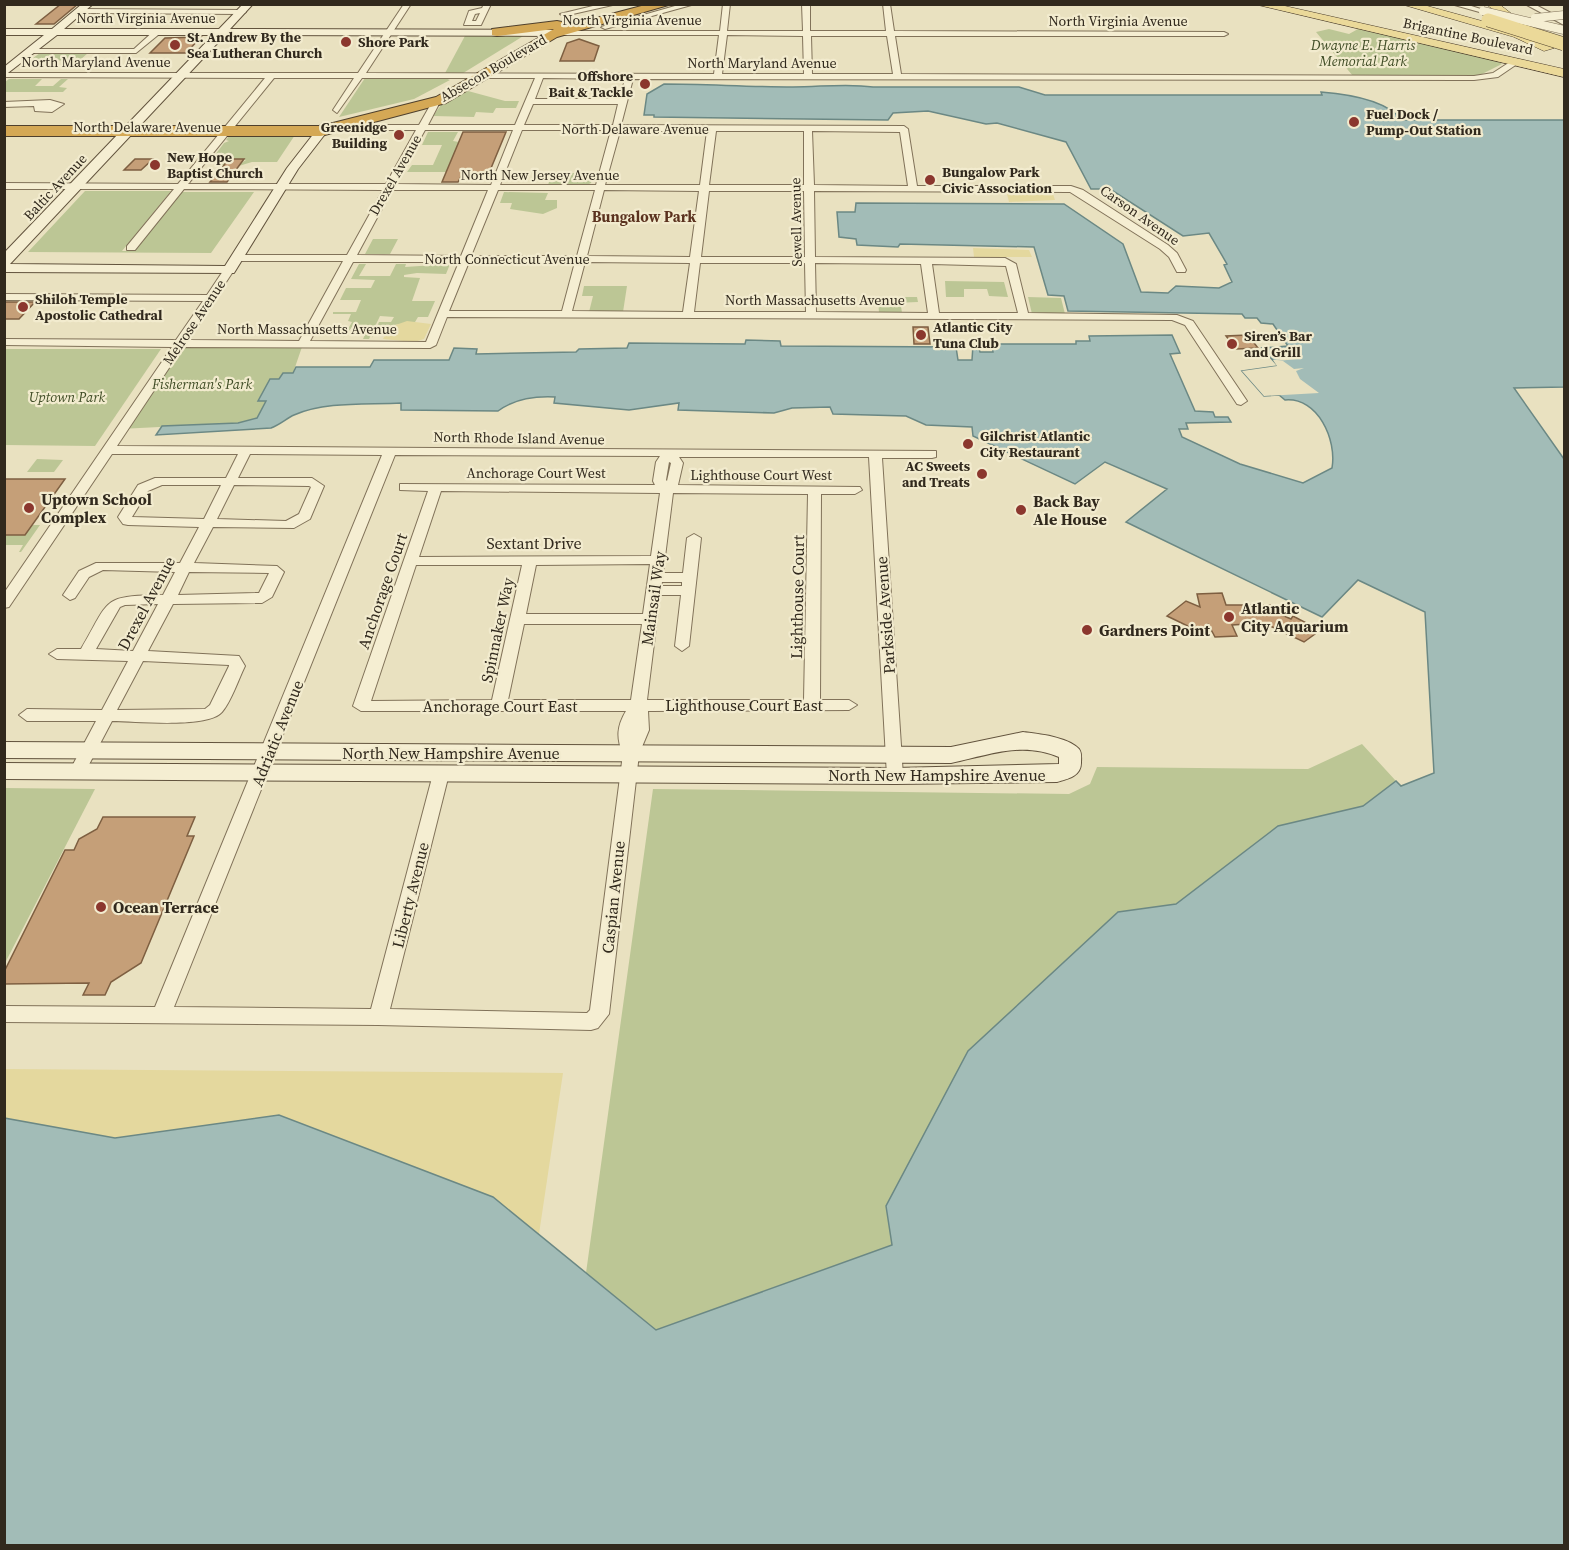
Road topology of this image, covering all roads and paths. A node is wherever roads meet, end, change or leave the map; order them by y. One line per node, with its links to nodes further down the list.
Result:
1 (408, 4): 29 (street)
2 (568, 4): 22 (street)
3 (614, 4): 22 (street, Absecon Boulevard)
4 (640, 4): 22 (highway, Absecon Boulevard)
5 (666, 4): 22 (highway, Absecon Boulevard)
6 (692, 4): 31 (street)
7 (727, 4): 32 (street)
8 (806, 4): 33 (street)
9 (886, 4): 34 (street)
10 (1259, 4): 36 (main road, Brigantine Boulevard)
11 (1272, 4): 36 (main road, Brigantine Boulevard)
12 (1406, 4): 38 (main road)
13 (1428, 4): 19 (main road)
14 (1454, 4): 19 (street)
15 (1528, 4): 21 (street)
16 (1511, 6): 25 (main road); 38 (main road)
17 (85, 8): 18 (street); 23 (street)
18 (245, 8): 27 (street, Baltic Avenue)
19 (1487, 12): 20 (street, bridge); 25 (street, bridge); 38 (main road)
20 (1564, 15)
21 (1564, 22)
22 (560, 24): 28 (highway); 30 (highway, Absecon Boulevard); 31 (street, North Virginia Avenue); 48 (highway, Absecon Boulevard)
23 (56, 31): 24 (street, North Virginia Avenue); 26 (street, North Virginia Avenue); 37 (street)
24 (159, 31): 27 (street, North Virginia Avenue); 37 (street)
25 (1564, 31)
26 (4, 32)
27 (223, 32): 29 (street, North Virginia Avenue); 44 (street, Baltic Avenue)
28 (497, 32): 29 (street, North Virginia Avenue); 30 (street, North Virginia Avenue)
29 (389, 33): 46 (street)
30 (536, 33): 47 (highway, Absecon Boulevard)
31 (580, 33): 32 (street, North Virginia Avenue)
32 (724, 33): 33 (street, North Virginia Avenue); 50 (street)
33 (807, 33): 34 (street, North Virginia Avenue); 51 (street)
34 (891, 34): 35 (street, North Virginia Avenue); 52 (street)
35 (1224, 34)
36 (1421, 39): 39 (main road, Brigantine Boulevard); 40 (main road, Brigantine Boulevard)
37 (32, 51): 42 (street)
38 (1560, 51): 40 (main road)
39 (1519, 63): 41 (main road, Brigantine Boulevard); 52 (street, North Maryland Avenue)
40 (1545, 65): 41 (main road, Brigantine Boulevard)
41 (1564, 73)
42 (4, 74): 44 (street, North Maryland Avenue)
43 (540, 75): 48 (street, North Maryland Avenue); 49 (street, North Maryland Avenue); 53 (street)
44 (180, 76): 45 (street, North Maryland Avenue); 67 (street, Baltic Avenue)
45 (271, 76): 46 (street, North Maryland Avenue); 68 (street)
46 (360, 76): 47 (street, North Maryland Avenue); 58 (street)
47 (463, 76): 48 (street, North Maryland Avenue); 60 (highway, Absecon Boulevard)
48 (483, 76): 54 (highway, Absecon Boulevard)
49 (630, 76): 50 (street, North Maryland Avenue); 55 (street)
50 (718, 76): 51 (street, North Maryland Avenue)
51 (808, 76): 52 (street, North Maryland Avenue)
52 (897, 76)
53 (529, 101): 55 (street); 64 (street)
54 (436, 102): 60 (highway, Absecon Boulevard); 61 (street, Drexel Avenue)
55 (621, 102): 62 (street)
56 (4, 105): 57 (street)
57 (38, 106)
58 (337, 110)
59 (367, 127): 61 (street, North Delaware Avenue)
60 (323, 128): 68 (highway, North Delaware Avenue); 72 (street, Melrose Avenue)
61 (422, 128): 64 (street, North Delaware Avenue); 73 (street, Drexel Avenue)
62 (615, 128): 64 (street, North Delaware Avenue); 65 (street, North Delaware Avenue); 74 (street)
63 (4, 129): 67 (highway, North Delaware Avenue)
64 (516, 129): 76 (street)
65 (712, 129): 66 (street, North Delaware Avenue); 75 (street)
66 (808, 129): 77 (street, Sewell Avenue); 78 (street, North Delaware Avenue)
67 (130, 130): 68 (highway, North Delaware Avenue); 70 (street, Baltic Avenue)
68 (227, 130): 71 (street)
69 (4, 186): 70 (street, North New Jersey Avenue)
70 (76, 186): 71 (street, North New Jersey Avenue); 87 (street, Baltic Avenue)
71 (180, 187): 72 (street, North New Jersey Avenue); 80 (street)
72 (280, 188): 73 (street, North New Jersey Avenue); 88 (street, Melrose Avenue)
73 (387, 188): 76 (street, North New Jersey Avenue); 81 (street, Drexel Avenue)
74 (599, 188): 75 (street, North New Jersey Avenue); 76 (street, North New Jersey Avenue); 82 (street)
75 (705, 188): 77 (street, North New Jersey Avenue); 83 (street)
76 (492, 189): 84 (street)
77 (809, 189): 78 (street, North New Jersey Avenue); 85 (street, Sewell Avenue)
78 (913, 189): 79 (street, North New Jersey Avenue)
79 (1075, 190): 89 (street, Carson Avenue)
80 (131, 248)
81 (348, 259): 84 (street, North Connecticut Avenue); 88 (street, North Connecticut Avenue); 100 (street, Drexel Avenue)
82 (581, 259): 83 (street, North Connecticut Avenue); 84 (street, North Connecticut Avenue); 93 (street)
83 (696, 259): 85 (street, North Connecticut Avenue); 94 (street)
84 (466, 260): 92 (street)
85 (810, 260): 86 (street, North Connecticut Avenue); 95 (street, Sewell Avenue)
86 (926, 261): 96 (street); 97 (street, North Connecticut Avenue)
87 (5, 263): 88 (street, North Connecticut Avenue)
88 (233, 264): 91 (street, Melrose Avenue)
89 (1181, 270)
90 (4, 297): 91 (street)
91 (210, 298): 99 (street, Melrose Avenue)
92 (444, 314): 93 (street, North Massachusetts Avenue); 100 (street, North Massachusetts Avenue)
93 (566, 315): 94 (street, North Massachusetts Avenue)
94 (688, 315): 95 (street, North Massachusetts Avenue)
95 (811, 315): 96 (street, North Massachusetts Avenue)
96 (934, 316): 97 (street, North Massachusetts Avenue)
97 (1024, 317): 101 (street, North Massachusetts Avenue)
98 (4, 342): 99 (street, North Massachusetts Avenue)
99 (180, 343): 100 (street, North Massachusetts Avenue); 102 (street, Melrose Avenue)
100 (303, 344)
101 (1241, 401)
102 (106, 450): 103 (street, North Rhode Island Avenue); 121 (street, Melrose Avenue)
103 (246, 451): 104 (street, North Rhode Island Avenue); 108 (street, Drexel Avenue)
104 (390, 451): 105 (street, North Rhode Island Avenue); 142 (street, Adriatic Avenue)
105 (670, 454): 106 (street, North Rhode Island Avenue); 111 (street, Mainsail Way)
106 (875, 454): 107 (street, North Rhode Island Avenue); 144 (street, Parkside Avenue)
107 (932, 454)
108 (230, 481): 114 (street, Drexel Avenue); 114 (street); 114 (street)
109 (405, 487): 110 (street, Anchorage Court West)
110 (436, 488): 111 (street, Anchorage Court West); 117 (street, Anchorage Court)
111 (667, 489): 112 (street, Lighthouse Court West); 116 (street, Mainsail Way)
112 (815, 490): 113 (street, Lighthouse Court West); 133 (street, Lighthouse Court)
113 (855, 490)
114 (208, 523): 119 (street, Drexel Avenue)
115 (694, 538): 123 (street)
116 (658, 560): 118 (street, Sextant Drive); 122 (street, Mainsail Way)
117 (411, 561): 118 (street, Sextant Drive); 135 (street, Anchorage Court)
118 (530, 562): 127 (street, Spinnaker Way)
119 (185, 566): 124 (street); 125 (street, Drexel Avenue); 125 (street)
120 (4, 578): 121 (street)
121 (21, 578): 126 (street, Melrose Avenue)
122 (655, 584): 123 (street); 128 (street, Mainsail Way)
123 (690, 584): 129 (street)
124 (70, 595)
125 (168, 598): 131 (street); 132 (street, Drexel Avenue)
126 (4, 604)
127 (518, 619): 128 (street); 136 (street, Spinnaker Way)
128 (650, 619): 137 (street, Mainsail Way)
129 (682, 646)
130 (57, 654): 131 (street)
131 (86, 654): 132 (street)
132 (138, 656): 139 (street, Drexel Avenue); 139 (street)
133 (812, 704): 134 (street, Lighthouse Court East); 137 (street, Lighthouse Court East)
134 (849, 705)
135 (361, 706): 136 (street, Anchorage Court East)
136 (499, 706): 137 (street, Anchorage Court East)
137 (638, 706): 143 (street, Mainsail Way)
138 (27, 715): 139 (street)
139 (107, 716): 141 (street, Drexel Avenue)
140 (4, 750): 141 (street, North New Hampshire Avenue)
141 (82, 762): 142 (street, North New Hampshire Avenue); 145 (street, North New Hampshire Avenue)
142 (266, 763): 143 (street, North New Hampshire Avenue); 146 (street, North New Hampshire Avenue); 148 (street, Adriatic Avenue)
143 (629, 764): 144 (street, North New Hampshire Avenue); 146 (street, North New Hampshire Avenue); 149 (street, Caspian Avenue)
144 (894, 765): 144 (street, North New Hampshire Avenue)
145 (4, 771)
146 (441, 774): 149 (street, Liberty Avenue)
147 (4, 1014): 148 (street)
148 (162, 1014): 149 (street)
149 (378, 1017)

